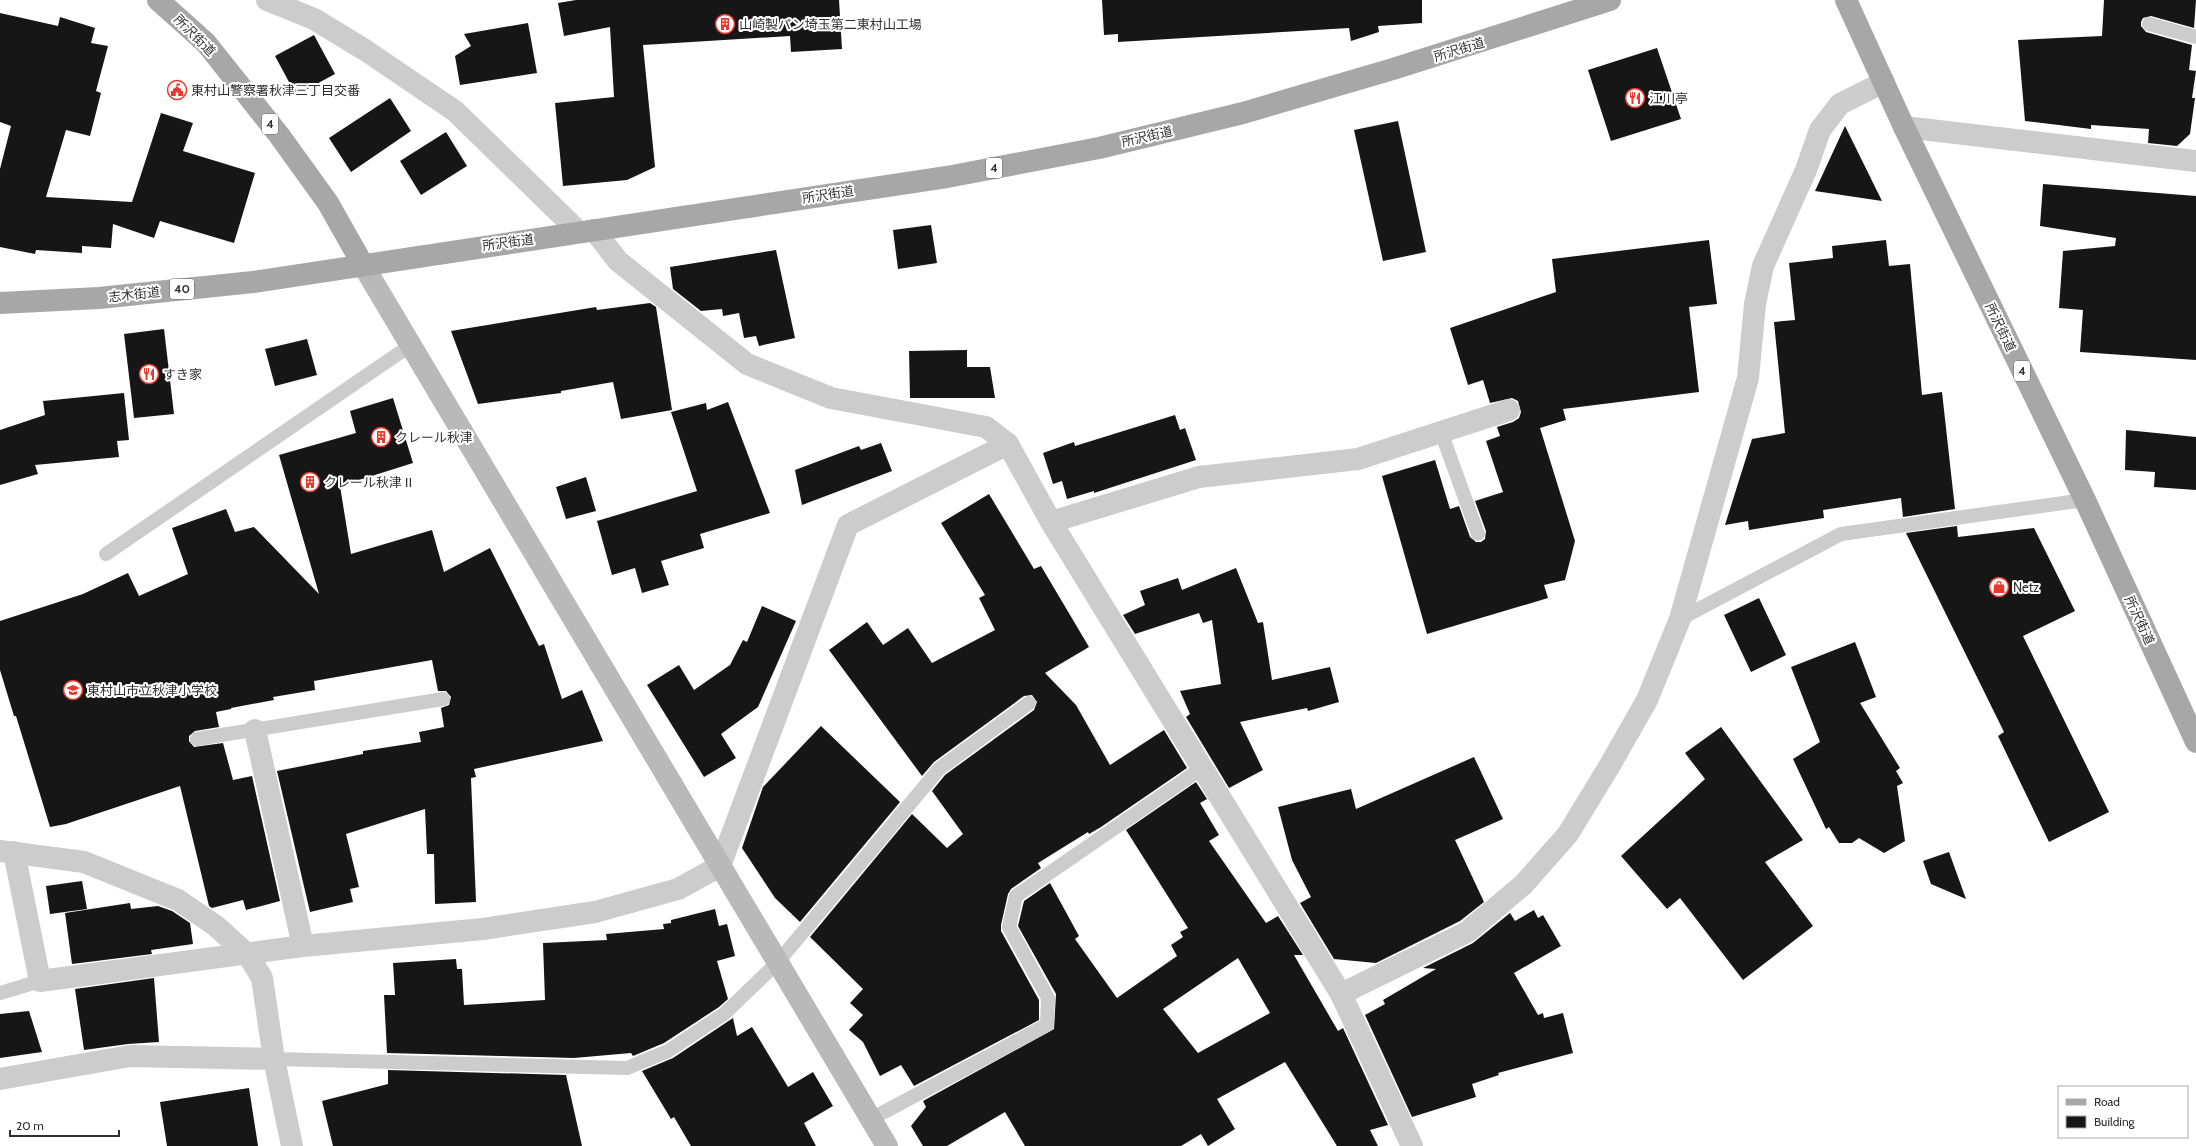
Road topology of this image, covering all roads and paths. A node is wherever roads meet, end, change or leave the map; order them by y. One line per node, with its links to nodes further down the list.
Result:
1 (158, 0): 13 (main road, 所沢街道 / 4)
2 (267, 0): 6 (street)
3 (300, 0): 6 (street)
4 (1610, 0): 12 (main road, 所沢街道 / 4)
5 (1846, 0): 9 (main road, 所沢街道 / 4)
6 (314, 19): 12 (street)
7 (2149, 24): 8 (lane)
8 (2196, 37)
9 (1884, 82): 10 (main road, 所沢街道 / 4); 23 (street)
10 (1904, 127): 11 (street); 19 (main road, 所沢街道 / 4)
11 (2196, 161)
12 (587, 231): 13 (main road, 所沢街道 / 4); 18 (street)
13 (363, 265): 14 (main road, 志木街道 / 40); 15 (street)
14 (0, 303)
15 (411, 345): 22 (lane); 31 (street)
16 (1509, 410): 17 (street)
17 (1440, 432): 20 (street); 21 (lane)
18 (1008, 444): 20 (street); 31 (street)
19 (2085, 500): 23 (lane); 28 (main road, 所沢街道 / 4)
20 (1051, 522): 29 (street)
21 (1478, 534)
22 (106, 554)
23 (1680, 619): 37 (street)
24 (443, 699): 26 (lane)
25 (1029, 703): 34 (lane)
26 (255, 730): 27 (lane); 32 (street)
27 (197, 739)
28 (2196, 742)
29 (1202, 768): 37 (street); 40 (lane)
30 (7, 851): 33 (street); 35 (street)
31 (720, 866): 32 (street); 34 (street)
32 (303, 946): 33 (street)
33 (248, 955): 35 (street); 38 (street)
34 (778, 962): 38 (lane); 40 (street)
35 (40, 981): 36 (lane)
36 (0, 993)
37 (1341, 994): 43 (street)
38 (274, 1059): 39 (street); 41 (street)
39 (0, 1079)
40 (871, 1119): 42 (street)
41 (292, 1146)
42 (887, 1146)
43 (1412, 1146)

